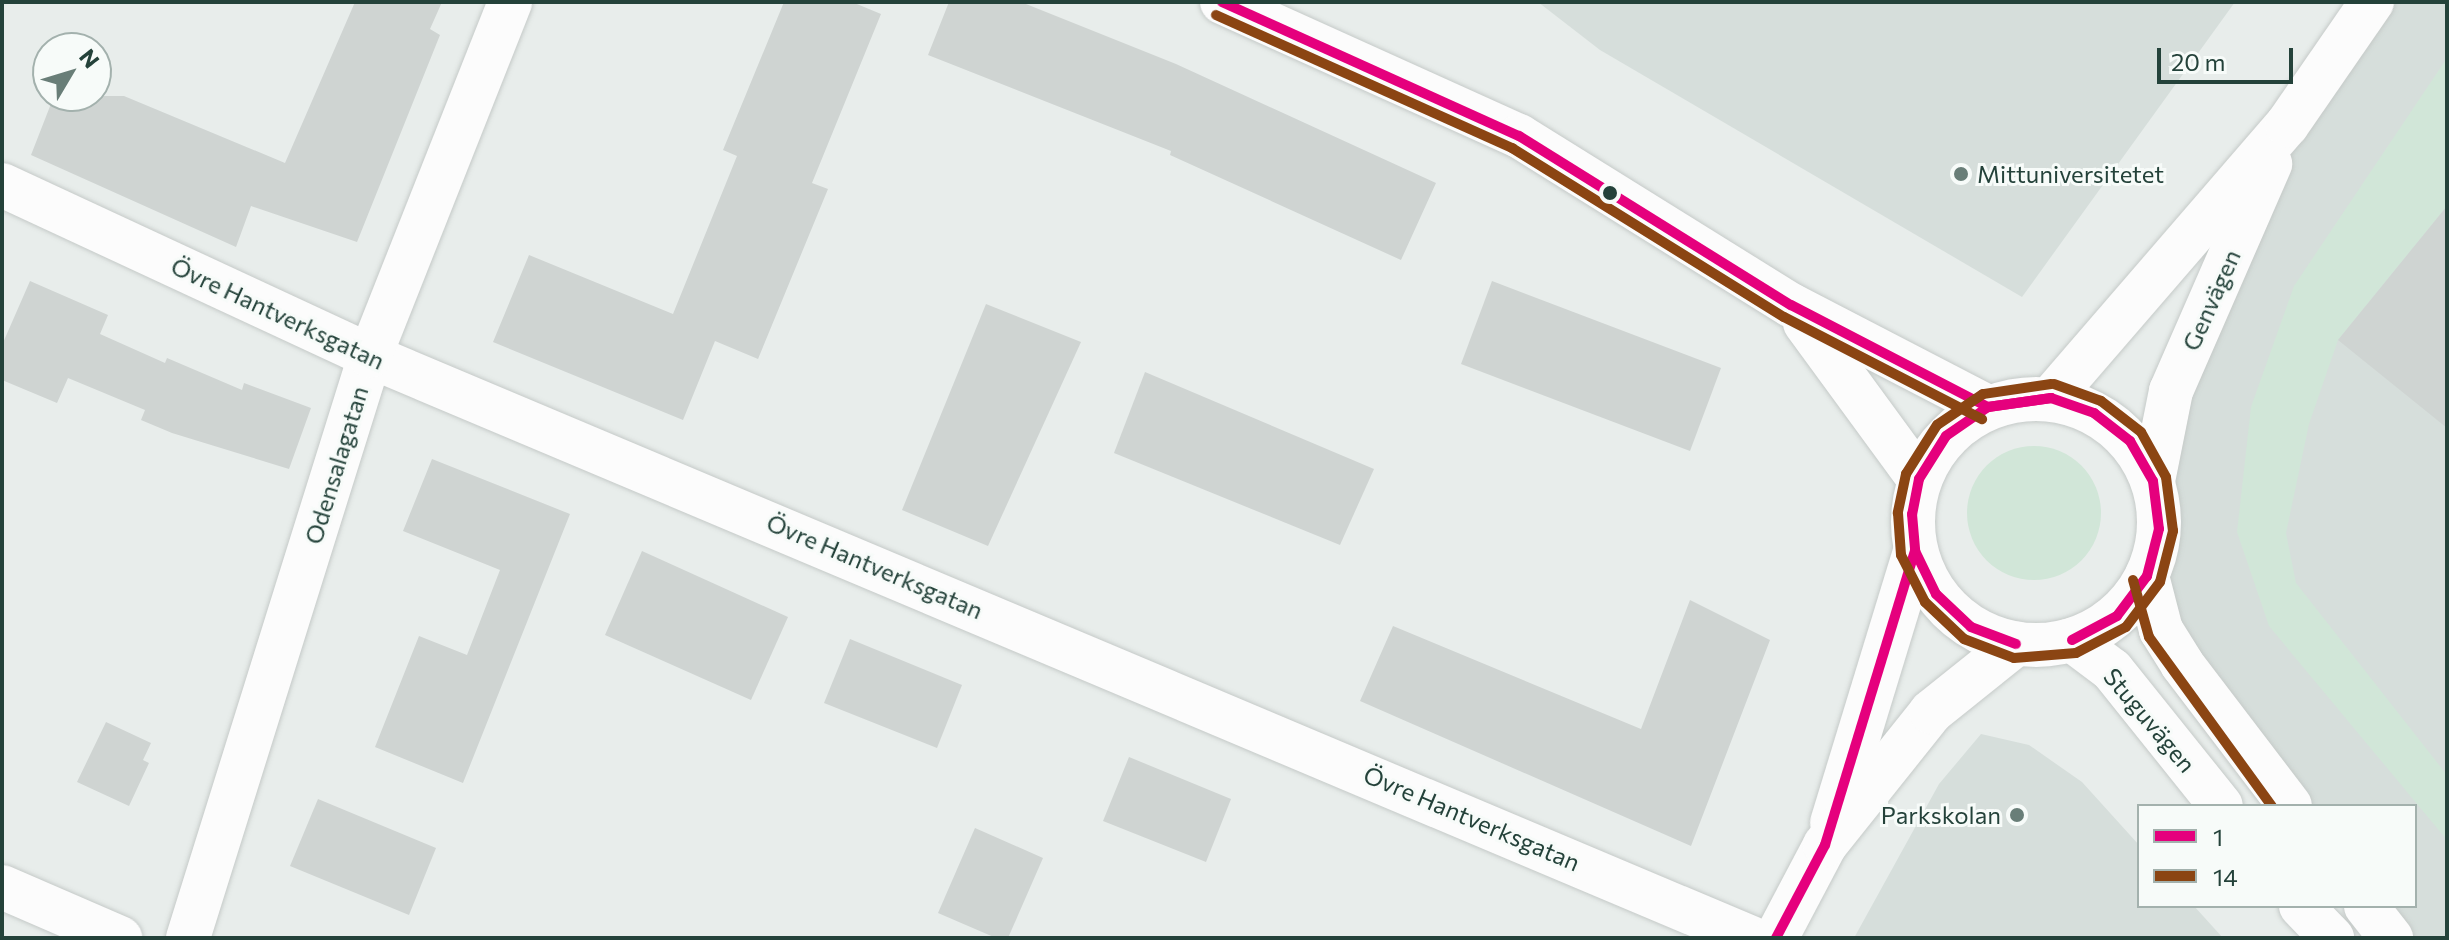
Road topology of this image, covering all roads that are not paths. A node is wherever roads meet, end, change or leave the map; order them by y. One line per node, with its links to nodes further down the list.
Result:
1 (510, 2): 7 (street, Odensalagatan)
2 (1222, 2): 6 (street)
3 (2372, 2): 4 (street, Genvägen)
4 (2287, 125): 8 (street, Genvägen); 11 (street, Genvägen)
5 (2, 185): 7 (street, Övre Hantverksgatan)
6 (1791, 305): 9 (street); 10 (street)
7 (370, 356): 23 (street, Odensalagatan); 24 (street, Övre Hantverksgatan)
8 (2051, 398): 9 (street); 11 (street)
9 (1988, 407): 10 (street)
10 (1919, 479): 12 (street)
11 (2153, 481): 13 (street)
12 (1915, 551): 15 (street); 18 (street)
13 (2147, 576): 14 (street); 17 (street)
14 (2072, 640): 15 (street); 16 (street, Stuguvägen)
15 (2016, 644): 18 (street)
16 (2219, 804)
17 (2288, 804)
18 (1825, 845): 25 (street)
19 (2, 887): 22 (street)
20 (2303, 908): 26 (street)
21 (2368, 908): 27 (street)
22 (120, 938)
23 (188, 938)
24 (1751, 938)
25 (1776, 938)
26 (2332, 938)
27 (2391, 938)

